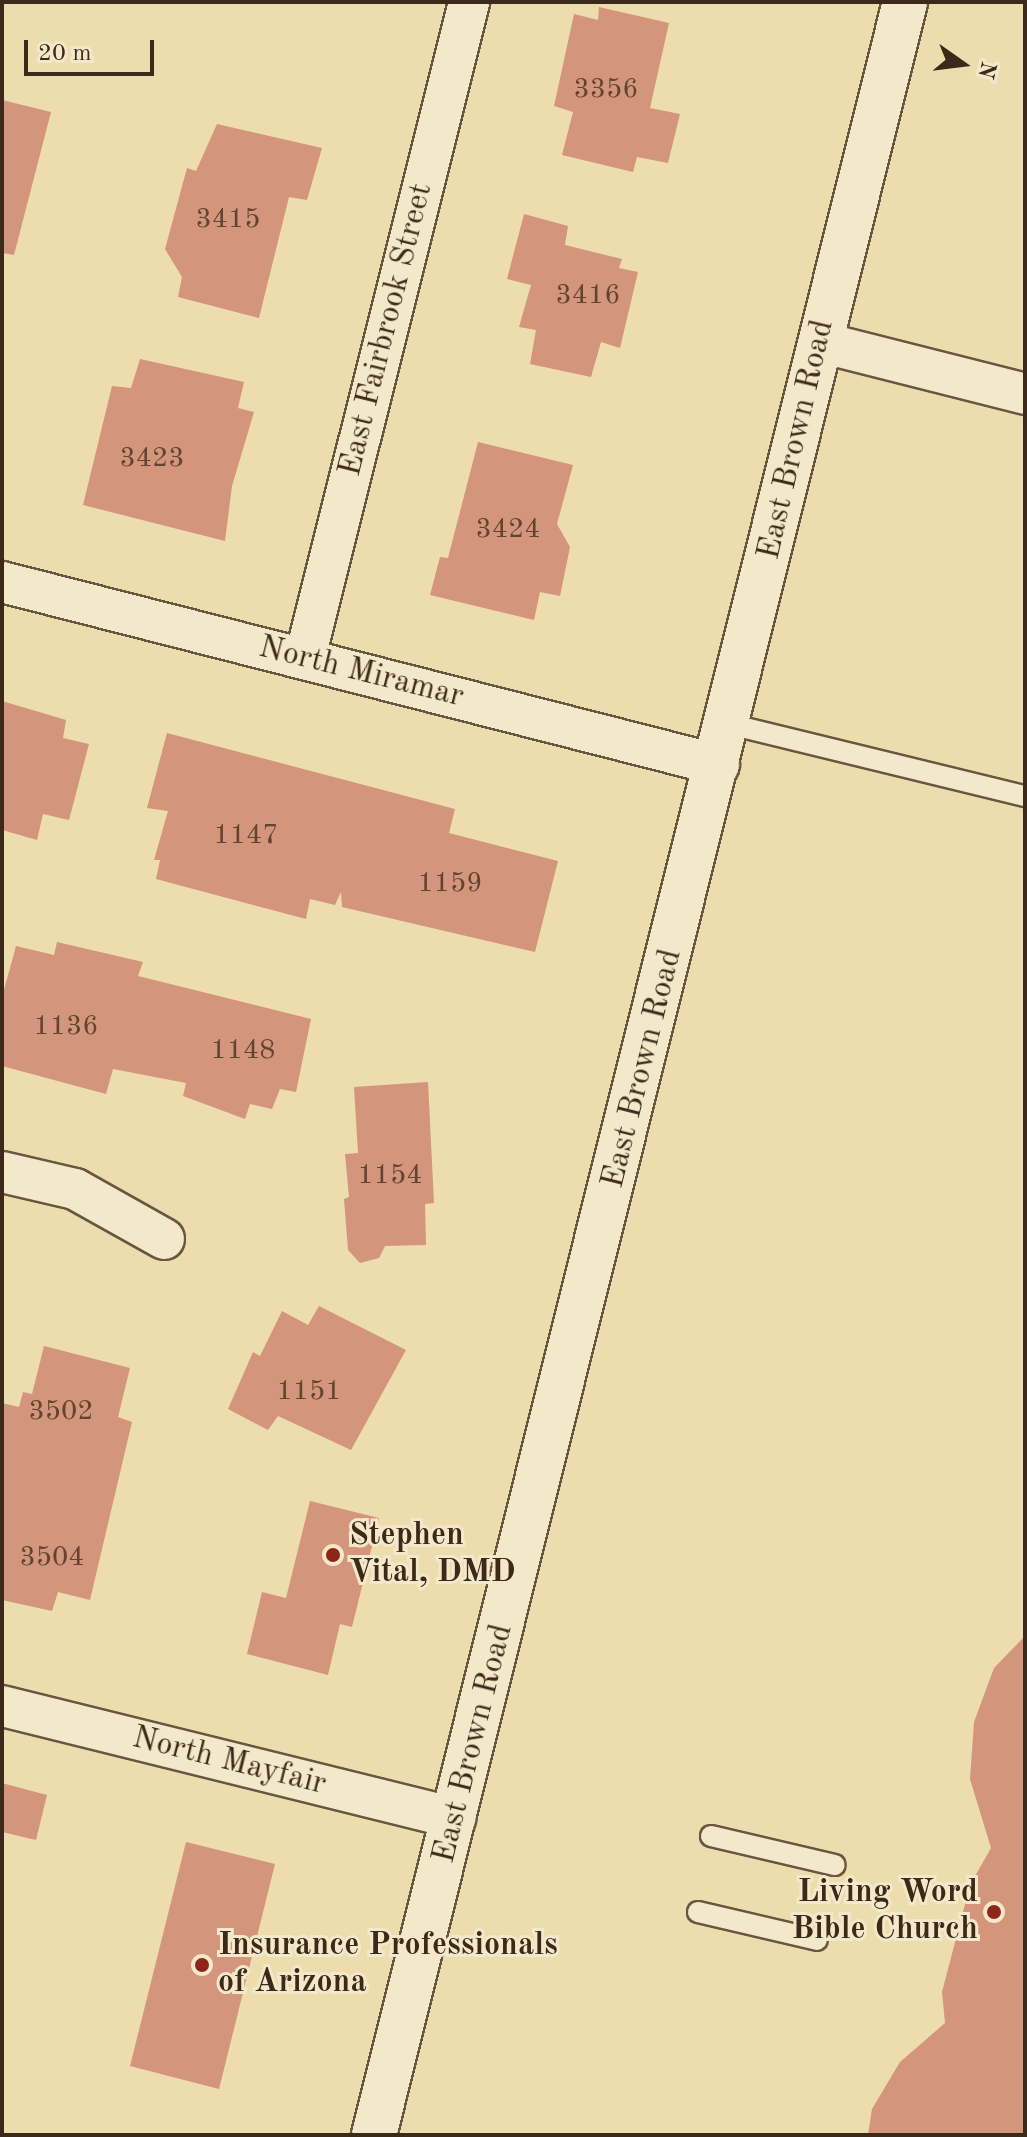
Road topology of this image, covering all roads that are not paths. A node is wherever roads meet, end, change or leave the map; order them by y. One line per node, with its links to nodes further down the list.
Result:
1 (469, 2): 6 (street, East Fairbrook Street)
2 (905, 2): 3 (main road, East Brown Road)
3 (820, 342): 4 (street); 7 (main road, East Brown Road)
4 (1025, 394)
5 (2, 582): 6 (street, North Miramar)
6 (305, 658): 7 (street, North Miramar)
7 (724, 745): 8 (lane); 12 (main road, East Brown Road)
8 (1025, 796)
9 (2, 1172): 10 (street)
10 (164, 1239)
11 (2, 1706): 12 (street, North Mayfair)
12 (455, 1818): 17 (main road, East Brown Road)
13 (711, 1836): 14 (lane)
14 (835, 1865)
15 (698, 1912): 16 (lane)
16 (817, 1940)
17 (374, 2135)

